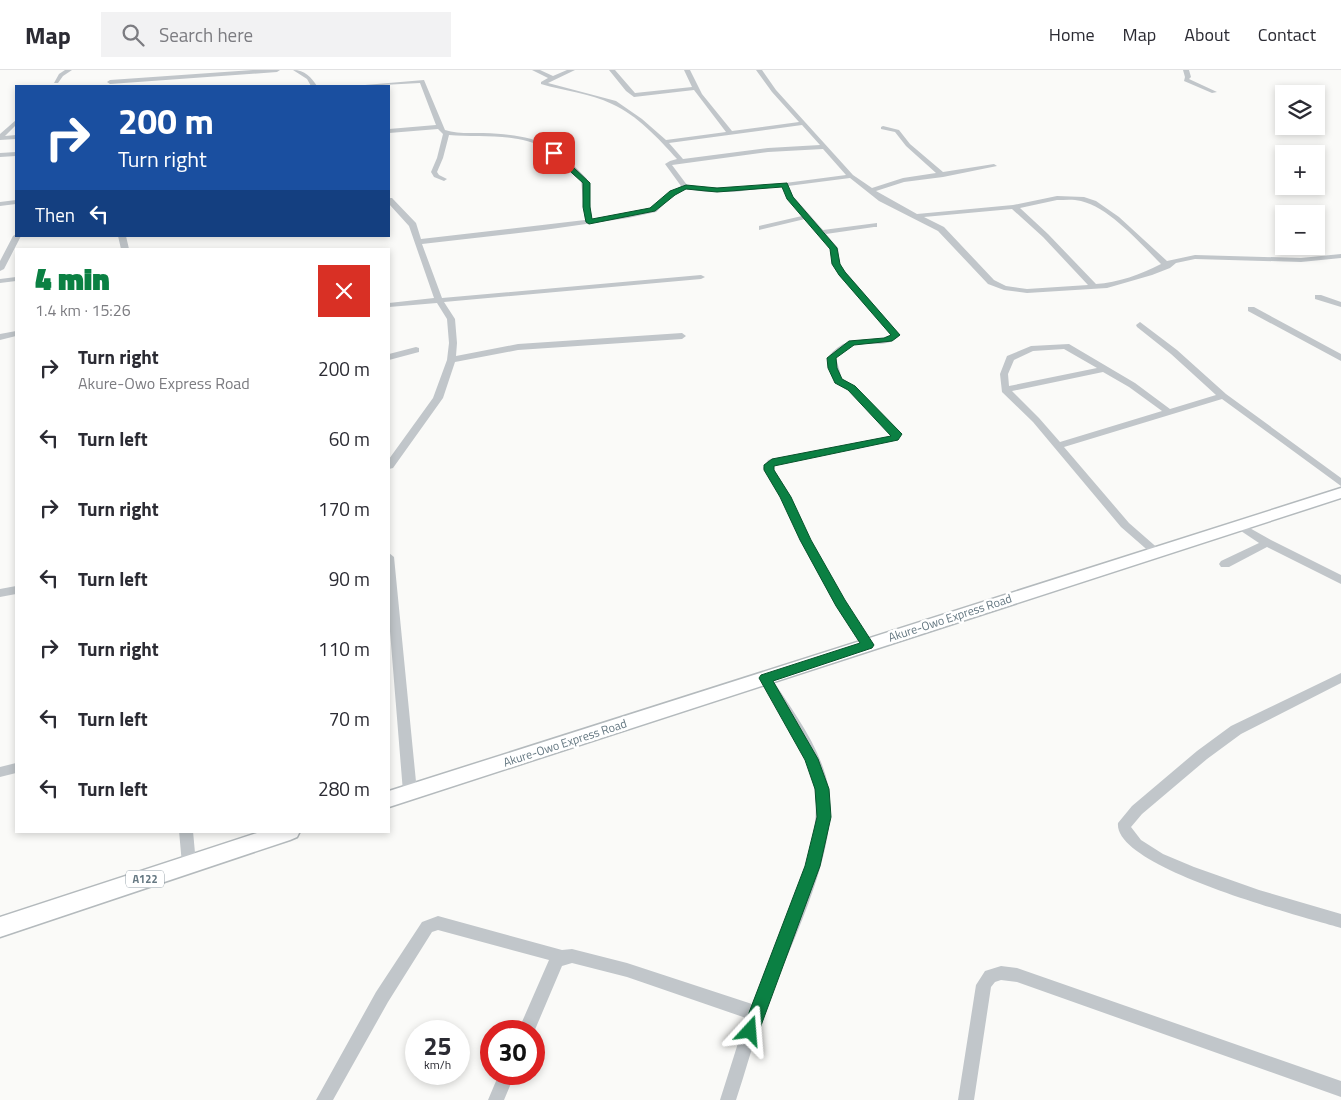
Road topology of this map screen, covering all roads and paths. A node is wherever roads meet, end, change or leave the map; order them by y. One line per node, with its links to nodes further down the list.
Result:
1 (69, 70): 13 (street)
2 (160, 70): 12 (street)
3 (277, 70): 12 (street)
4 (297, 70): 16 (street)
5 (535, 70): 11 (street)
6 (572, 70): 11 (street)
7 (612, 70): 18 (street)
8 (687, 70): 18 (street)
9 (759, 70): 21 (street)
10 (1186, 70): 19 (street)
11 (552, 78): 29 (street)
12 (159, 80): 14 (street); 15 (street)
13 (56, 82)
14 (110, 82)
15 (156, 85)
16 (313, 85)
17 (378, 85): 22 (street)
18 (695, 88): 26 (street)
19 (1214, 92)
20 (15, 123): 27 (street)
21 (804, 124): 26 (street); 30 (street)
22 (440, 127): 24 (street); 25 (street)
23 (883, 128): 35 (street)
24 (390, 131)
25 (446, 133): 37 (street); 47 (street)
26 (731, 134): 29 (street)
27 (0, 137): 28 (street)
28 (15, 137)
29 (664, 142): 33 (street)
30 (824, 147): 33 (street); 36 (street)
31 (15, 154): 32 (street)
32 (0, 155)
33 (681, 160): 39 (street)
34 (994, 166): 35 (street)
35 (943, 175): 40 (street)
36 (851, 176): 38 (street); 40 (street)
37 (444, 179)
38 (784, 185): 39 (street); 45 (street)
39 (686, 187): 47 (street)
40 (872, 191): 46 (street)
41 (390, 201): 52 (street)
42 (15, 202): 43 (street)
43 (0, 204)
44 (1014, 206): 46 (street); 54 (street); 59 (street)
45 (805, 216): 49 (street); 50 (street)
46 (918, 216): 59 (street)
47 (589, 222): 52 (street)
48 (874, 226): 50 (street)
49 (762, 228)
50 (820, 232): 89 (street)
51 (16, 237): 55 (street)
52 (418, 242): 61 (street)
53 (1341, 256): 54 (street)
54 (1167, 266): 59 (street)
55 (0, 269)
56 (701, 277): 61 (street)
57 (15, 279): 58 (street)
58 (0, 280)
59 (1094, 287)
60 (1318, 297): 63 (street)
61 (439, 300): 62 (street); 72 (street)
62 (390, 305)
63 (1341, 305)
64 (1251, 309): 71 (street)
65 (1140, 325): 75 (street)
66 (15, 334): 68 (street)
67 (682, 336): 72 (street)
68 (0, 337)
69 (416, 350): 70 (street)
70 (390, 357)
71 (1341, 358)
72 (451, 360): 78 (street)
73 (1104, 369): 74 (street); 74 (street); 76 (street)
74 (1005, 390): 77 (street)
75 (1223, 396): 76 (street); 79 (street)
76 (1170, 413): 77 (street)
77 (1056, 446): 83 (street)
78 (390, 465)
79 (1341, 483)
80 (1341, 493): 81 (highway, Akure-Owo Express Road)
81 (1239, 525): 82 (street); 83 (highway, Akure-Owo Express Road)
82 (1267, 543): 84 (street); 86 (street)
83 (1156, 551): 89 (highway, Akure-Owo Express Road)
84 (1225, 564)
85 (390, 568): 94 (street)
86 (1341, 580)
87 (15, 590): 88 (street)
88 (0, 593)
89 (868, 645): 90 (highway, Akure-Owo Express Road)
90 (766, 678): 94 (highway, Akure-Owo Express Road); 102 (street)
91 (1341, 678): 99 (street)
92 (15, 768): 93 (street)
93 (0, 772)
94 (410, 792): 95 (highway, Akure-Owo Express Road)
95 (390, 799)
96 (186, 833): 98 (street)
97 (284, 833): 98 (highway, A122)
98 (189, 864): 100 (highway, A122)
99 (1341, 921)
100 (0, 927)
101 (562, 957): 102 (street); 103 (street); 106 (street)
102 (756, 1013): 108 (street)
103 (531, 1020)
104 (502, 1085): 107 (street)
105 (1341, 1089): 109 (street)
106 (324, 1100)
107 (496, 1100)
108 (728, 1100)
109 (966, 1100)

